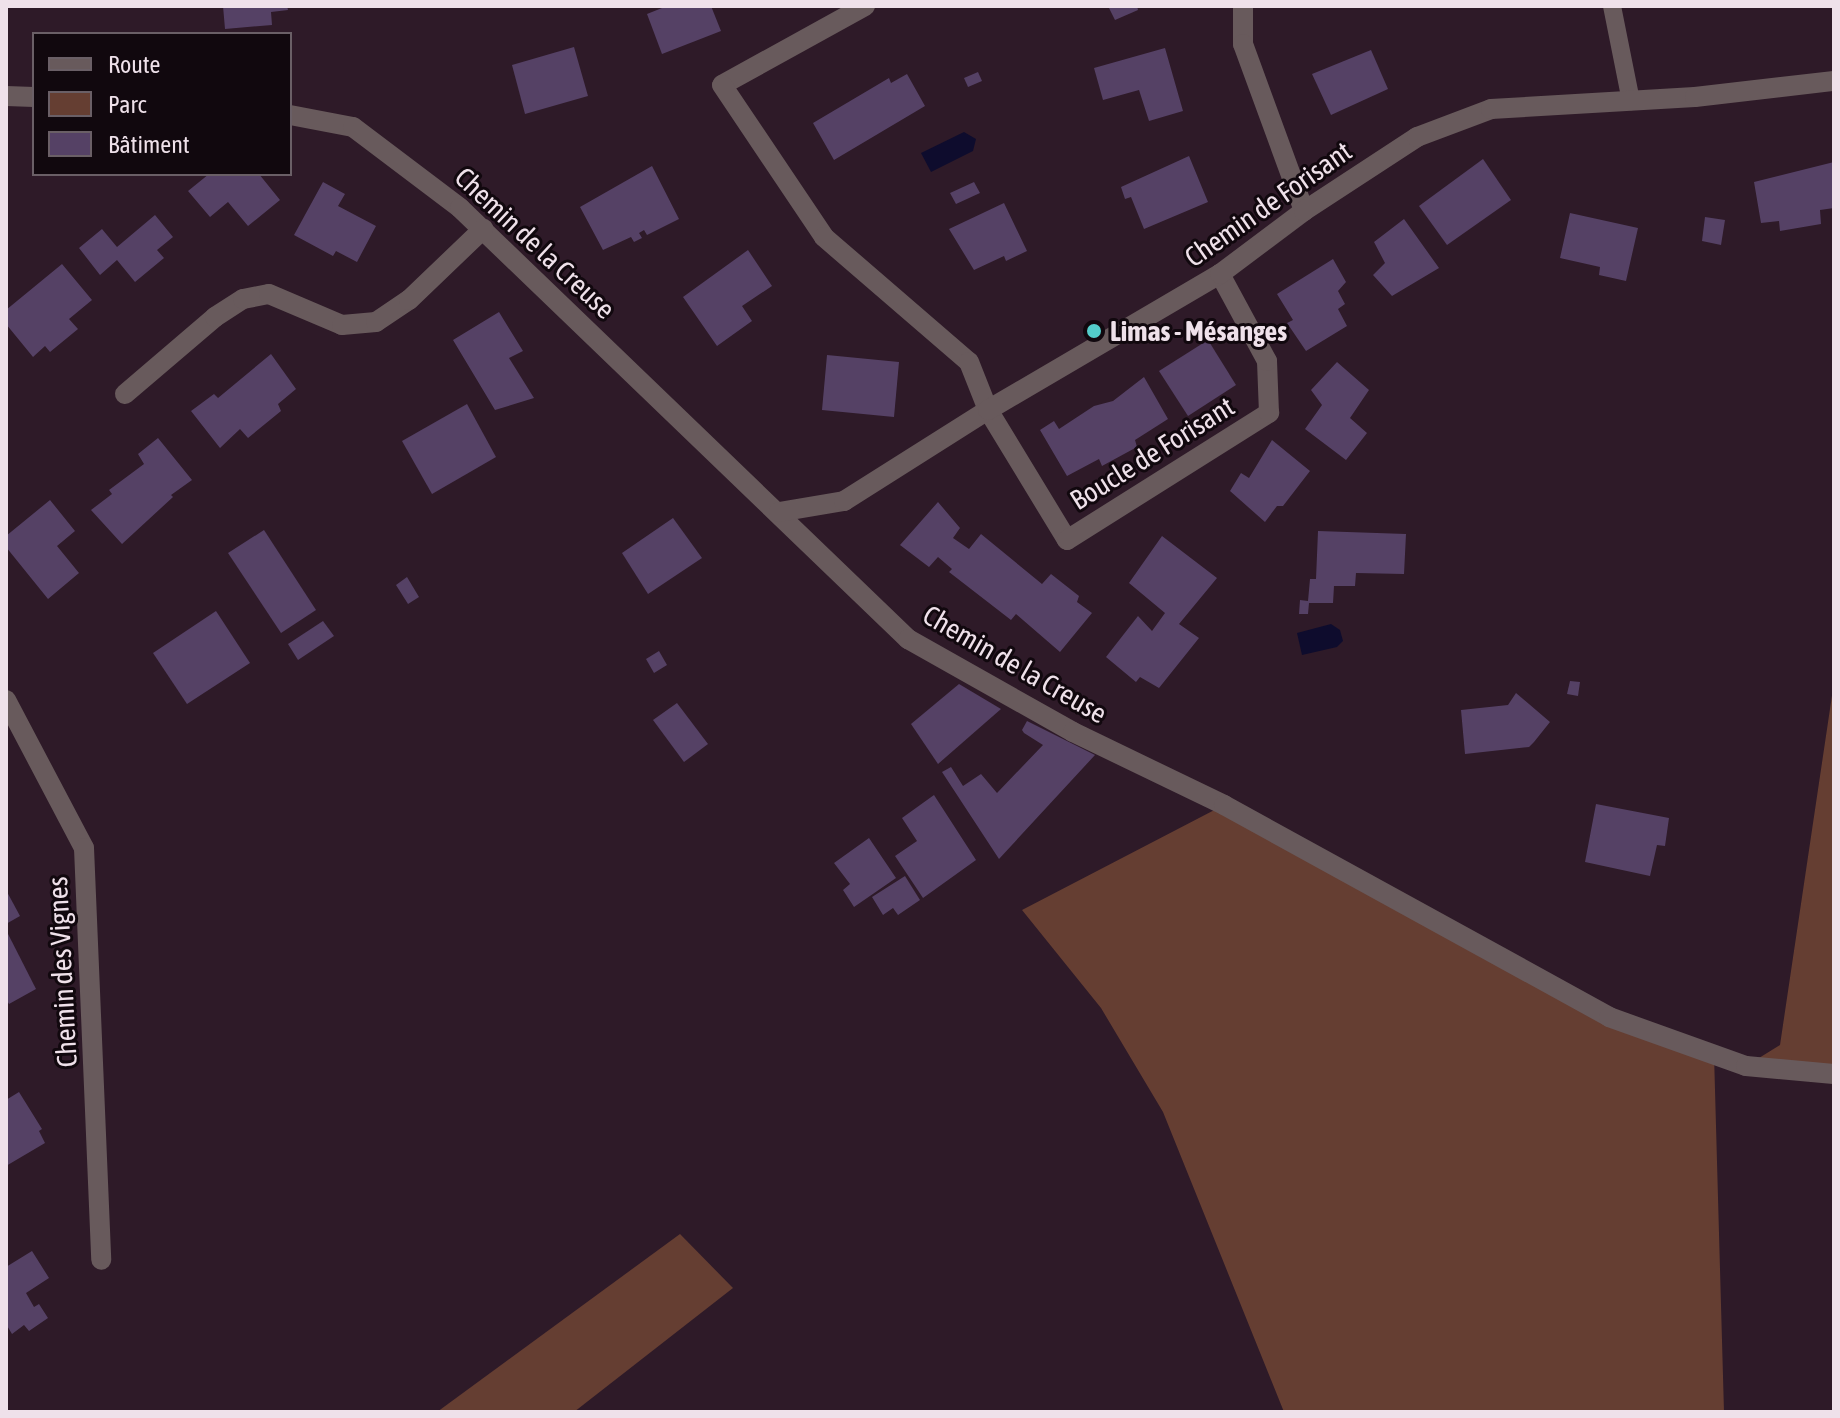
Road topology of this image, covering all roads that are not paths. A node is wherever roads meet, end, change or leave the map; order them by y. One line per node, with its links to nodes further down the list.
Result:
1 (865, 6): 13 (street)
2 (1243, 6): 9 (street)
3 (1612, 6): 7 (lane)
4 (1834, 81): 7 (street, Chemin de Forisant)
5 (6, 96): 6 (street)
6 (32, 97)
7 (1631, 101): 9 (street, Chemin de Forisant)
8 (292, 115): 10 (street, Chemin de la Creuse)
9 (1304, 211): 11 (street, Chemin de Forisant)
10 (483, 229): 12 (street); 14 (street, Chemin de la Creuse)
11 (1220, 274): 13 (street, Chemin de Forisant); 13 (street, Boucle de Forisant)
12 (125, 394)
13 (988, 410): 14 (street, Chemin de Forisant)
14 (779, 512): 16 (street, Chemin de la Creuse)
15 (6, 700): 17 (street, Chemin des Vignes)
16 (1834, 1074)
17 (101, 1260)

